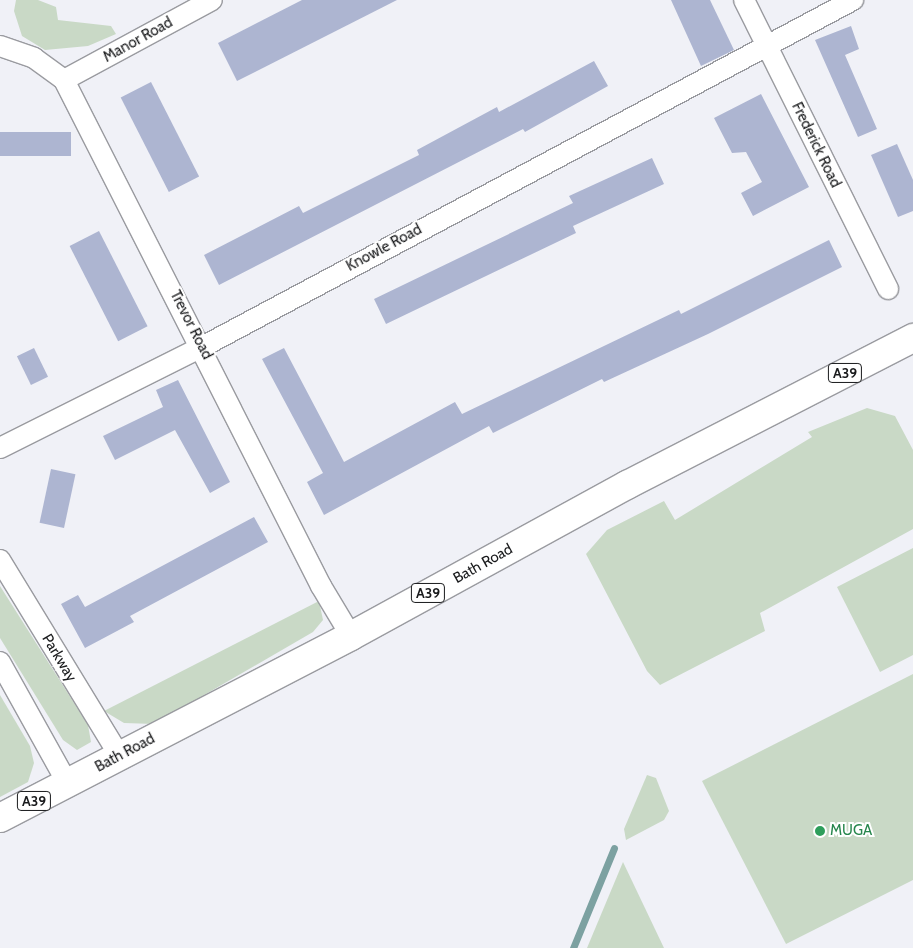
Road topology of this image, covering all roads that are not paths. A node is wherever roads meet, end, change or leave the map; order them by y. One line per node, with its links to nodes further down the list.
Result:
1 (212, 0): 6 (street, Manor Road)
2 (744, 0): 5 (street, Frederick Road)
3 (853, 0): 5 (street, Knowle Road)
4 (0, 46): 6 (street, Trevor Road)
5 (767, 46): 7 (street, Frederick Road); 9 (street, Knowle Road)
6 (64, 80): 9 (street, Trevor Road)
7 (888, 289)
8 (913, 338): 12 (main road, Bath Road / A39)
9 (202, 347): 10 (street, Knowle Road); 12 (street, Trevor Road)
10 (0, 448)
11 (0, 560): 14 (street, Parkway)
12 (351, 636): 14 (main road, Bath Road / A39)
13 (0, 662): 15 (street)
14 (119, 755): 15 (main road, Bath Road / A39)
15 (68, 784): 16 (main road, Bath Road / A39)
16 (0, 818)

